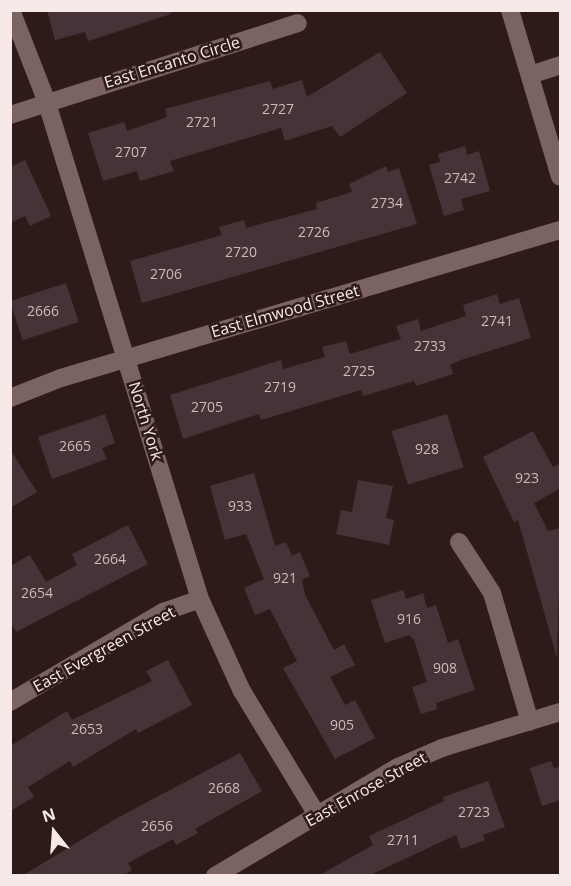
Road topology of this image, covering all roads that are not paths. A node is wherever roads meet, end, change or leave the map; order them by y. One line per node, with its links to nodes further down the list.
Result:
1 (11, 10): 6 (street, North York)
2 (510, 10): 5 (street)
3 (298, 23): 6 (street, East Encanto Circle)
4 (561, 65): 5 (street)
5 (530, 75): 8 (street)
6 (46, 100): 7 (street, East Encanto Circle); 10 (street, North York)
7 (10, 115)
8 (561, 177)
9 (561, 230): 10 (street, East Elmwood Street)
10 (127, 358): 11 (street, East Elmwood Street); 13 (street, North York)
11 (10, 398)
12 (459, 542): 16 (street)
13 (200, 598): 14 (street, East Evergreen Street); 17 (street, North York)
14 (10, 702)
15 (561, 712): 16 (street, East Enrose Street)
16 (530, 722): 17 (street, East Enrose Street)
17 (317, 814): 18 (street, East Enrose Street)
18 (215, 876)

